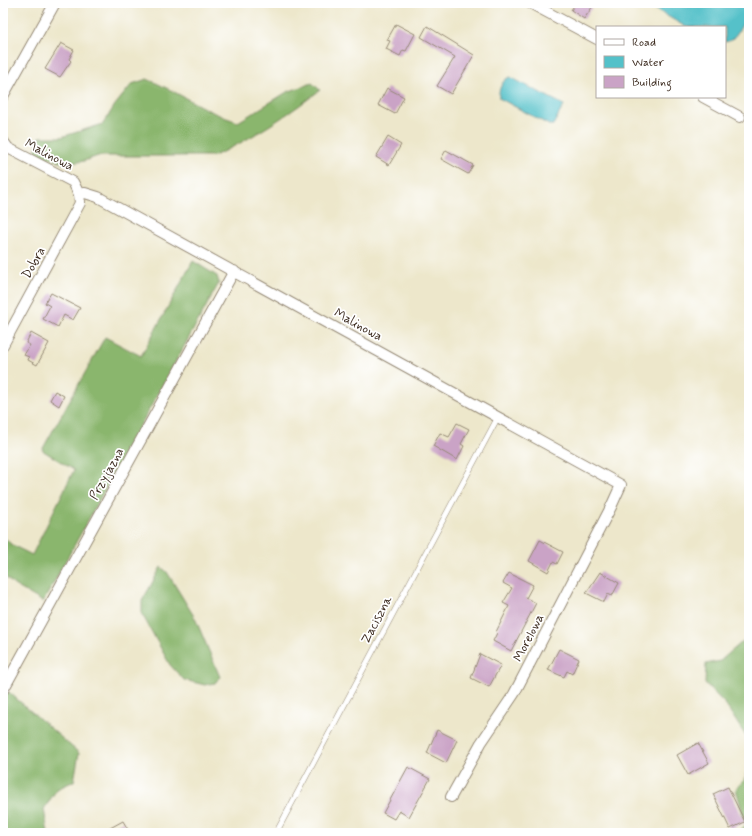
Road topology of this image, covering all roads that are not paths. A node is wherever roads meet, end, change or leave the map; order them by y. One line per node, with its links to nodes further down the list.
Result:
1 (55, 3): 4 (street)
2 (530, 3): 3 (street)
3 (596, 38)
4 (3, 96)
5 (705, 98): 6 (street)
6 (740, 117)
7 (3, 141): 8 (street, Malinowa)
8 (80, 194): 9 (street, Malinowa); 10 (street, Dobra)
9 (234, 271): 11 (street, Malinowa); 13 (street, Przyjazna)
10 (3, 345)
11 (498, 417): 12 (street, Malinowa); 15 (lane, Zaciszna)
12 (621, 485): 14 (street, Morelowa)
13 (3, 690)
14 (451, 797)
15 (276, 833)

